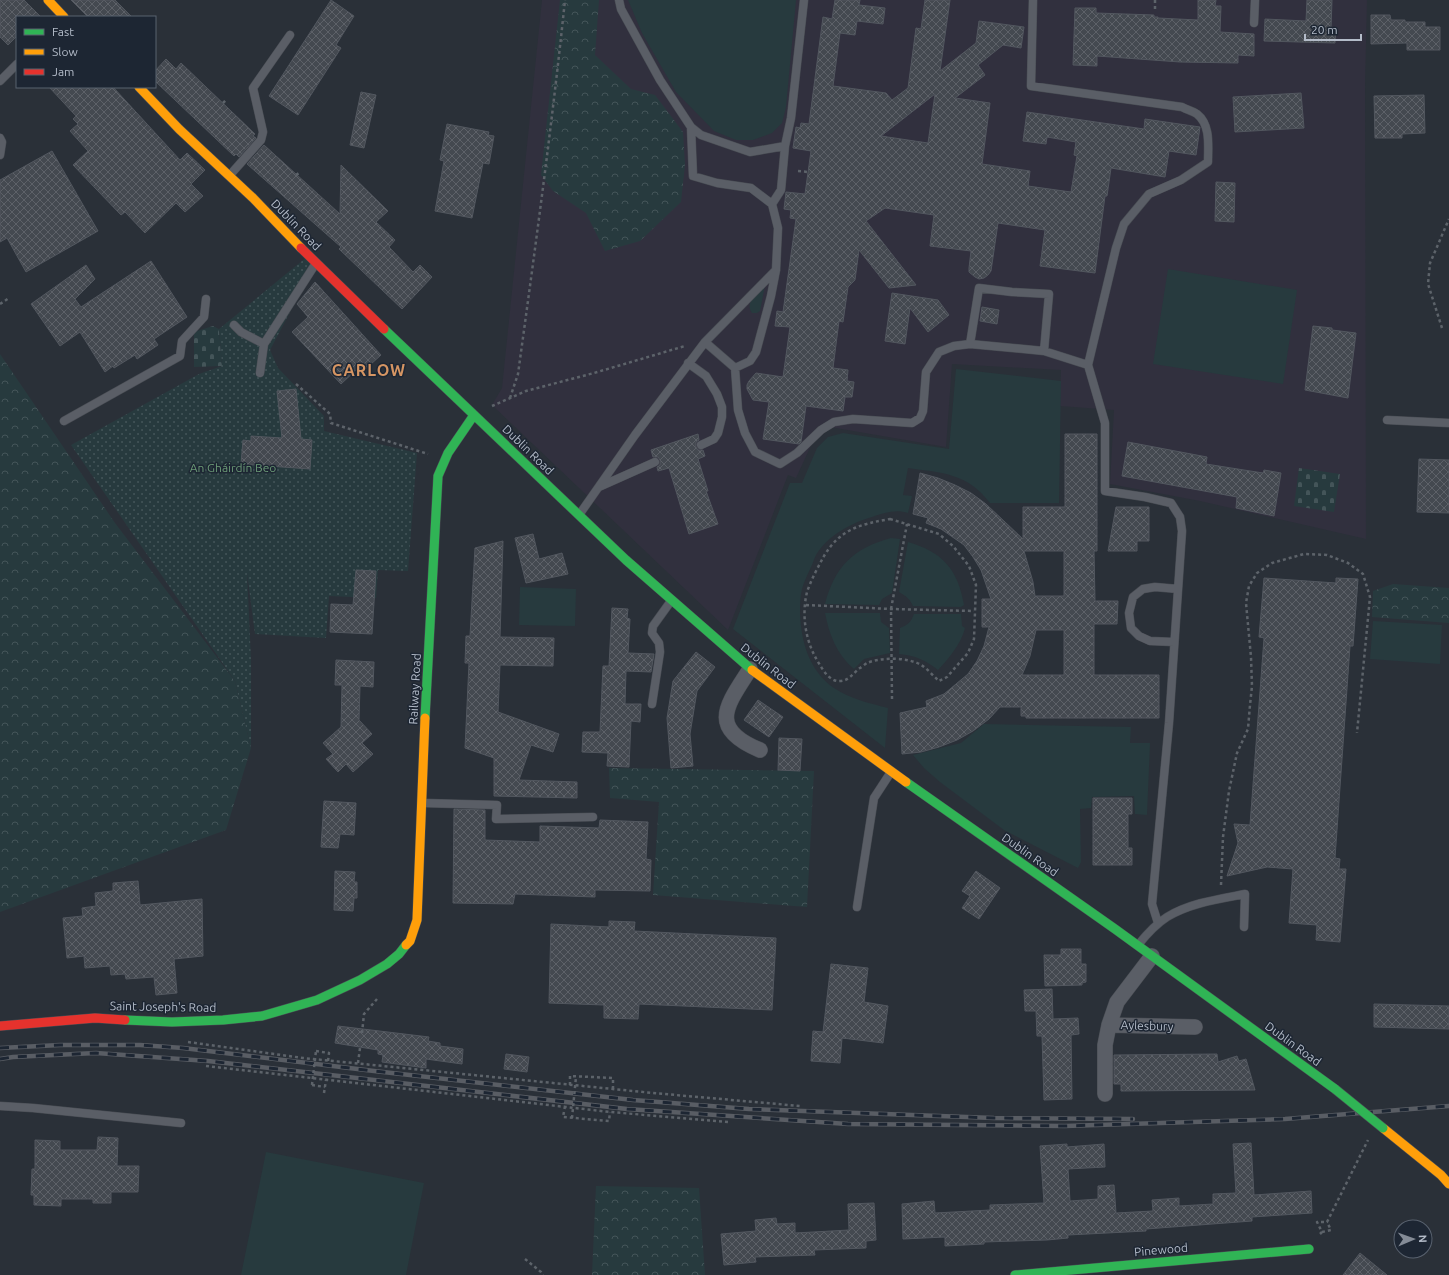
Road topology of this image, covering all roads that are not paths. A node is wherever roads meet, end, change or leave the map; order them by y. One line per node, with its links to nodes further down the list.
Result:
1 (48, 0): 6 (main road)
2 (619, 0): 12 (lane)
3 (804, 0): 14 (lane)
4 (1033, 0): 27 (lane)
5 (1255, 0): 7 (lane)
6 (63, 16)
7 (1254, 23)
8 (290, 35): 16 (lane)
9 (16, 65): 10 (lane)
10 (0, 81)
11 (139, 88): 16 (main road, Dublin Road)
12 (691, 127): 14 (lane); 17 (lane)
13 (0, 138): 15 (lane)
14 (785, 146): 17 (lane)
15 (0, 155)
16 (230, 176): 18 (main road, Dublin Road)
17 (772, 204): 19 (lane)
18 (316, 263): 22 (lane); 30 (main road, Dublin Road)
19 (776, 270): 23 (lane); 28 (lane)
20 (206, 298): 32 (lane)
21 (234, 325): 22 (lane)
22 (264, 344): 29 (lane)
23 (703, 344): 26 (lane); 28 (lane)
24 (970, 344): 25 (lane); 25 (lane); 28 (lane)
25 (1044, 351): 27 (lane)
26 (688, 363): 34 (lane); 36 (lane)
27 (1088, 365): 38 (lane)
28 (735, 368)
29 (260, 373)
30 (474, 415): 37 (main road, Dublin Road); 45 (main road, Railway Road)
31 (1387, 420): 33 (lane)
32 (64, 421)
33 (1449, 423)
34 (701, 445)
35 (655, 462): 36 (lane)
36 (598, 487): 37 (lane)
37 (578, 515): 39 (main road, Dublin Road)
38 (1178, 589): 40 (lane); 40 (lane)
39 (671, 600): 41 (main road, Dublin Road); 42 (lane)
40 (1174, 642): 48 (lane)
41 (750, 669): 43 (street); 44 (main road, Dublin Road)
42 (652, 704)
43 (760, 750)
44 (891, 772): 47 (lane); 50 (main road, Dublin Road)
45 (422, 803): 46 (lane); 52 (main road, Railway Road)
46 (593, 816)
47 (857, 906)
48 (1158, 923): 49 (lane); 50 (lane)
49 (1244, 927)
50 (1137, 946): 51 (main road, Dublin Road)
51 (1152, 956): 53 (street, Aylesbury); 59 (main road, Dublin Road, bridge)
52 (387, 964): 54 (main road, Saint Joseph's Road)
53 (1109, 1025): 55 (street, Aylesbury); 56 (street)
54 (0, 1026)
55 (1195, 1027)
56 (1105, 1094)
57 (0, 1106): 58 (lane)
58 (181, 1122)
59 (1449, 1184)
60 (1309, 1249): 61 (main road, Pinewood)
61 (1015, 1275)

